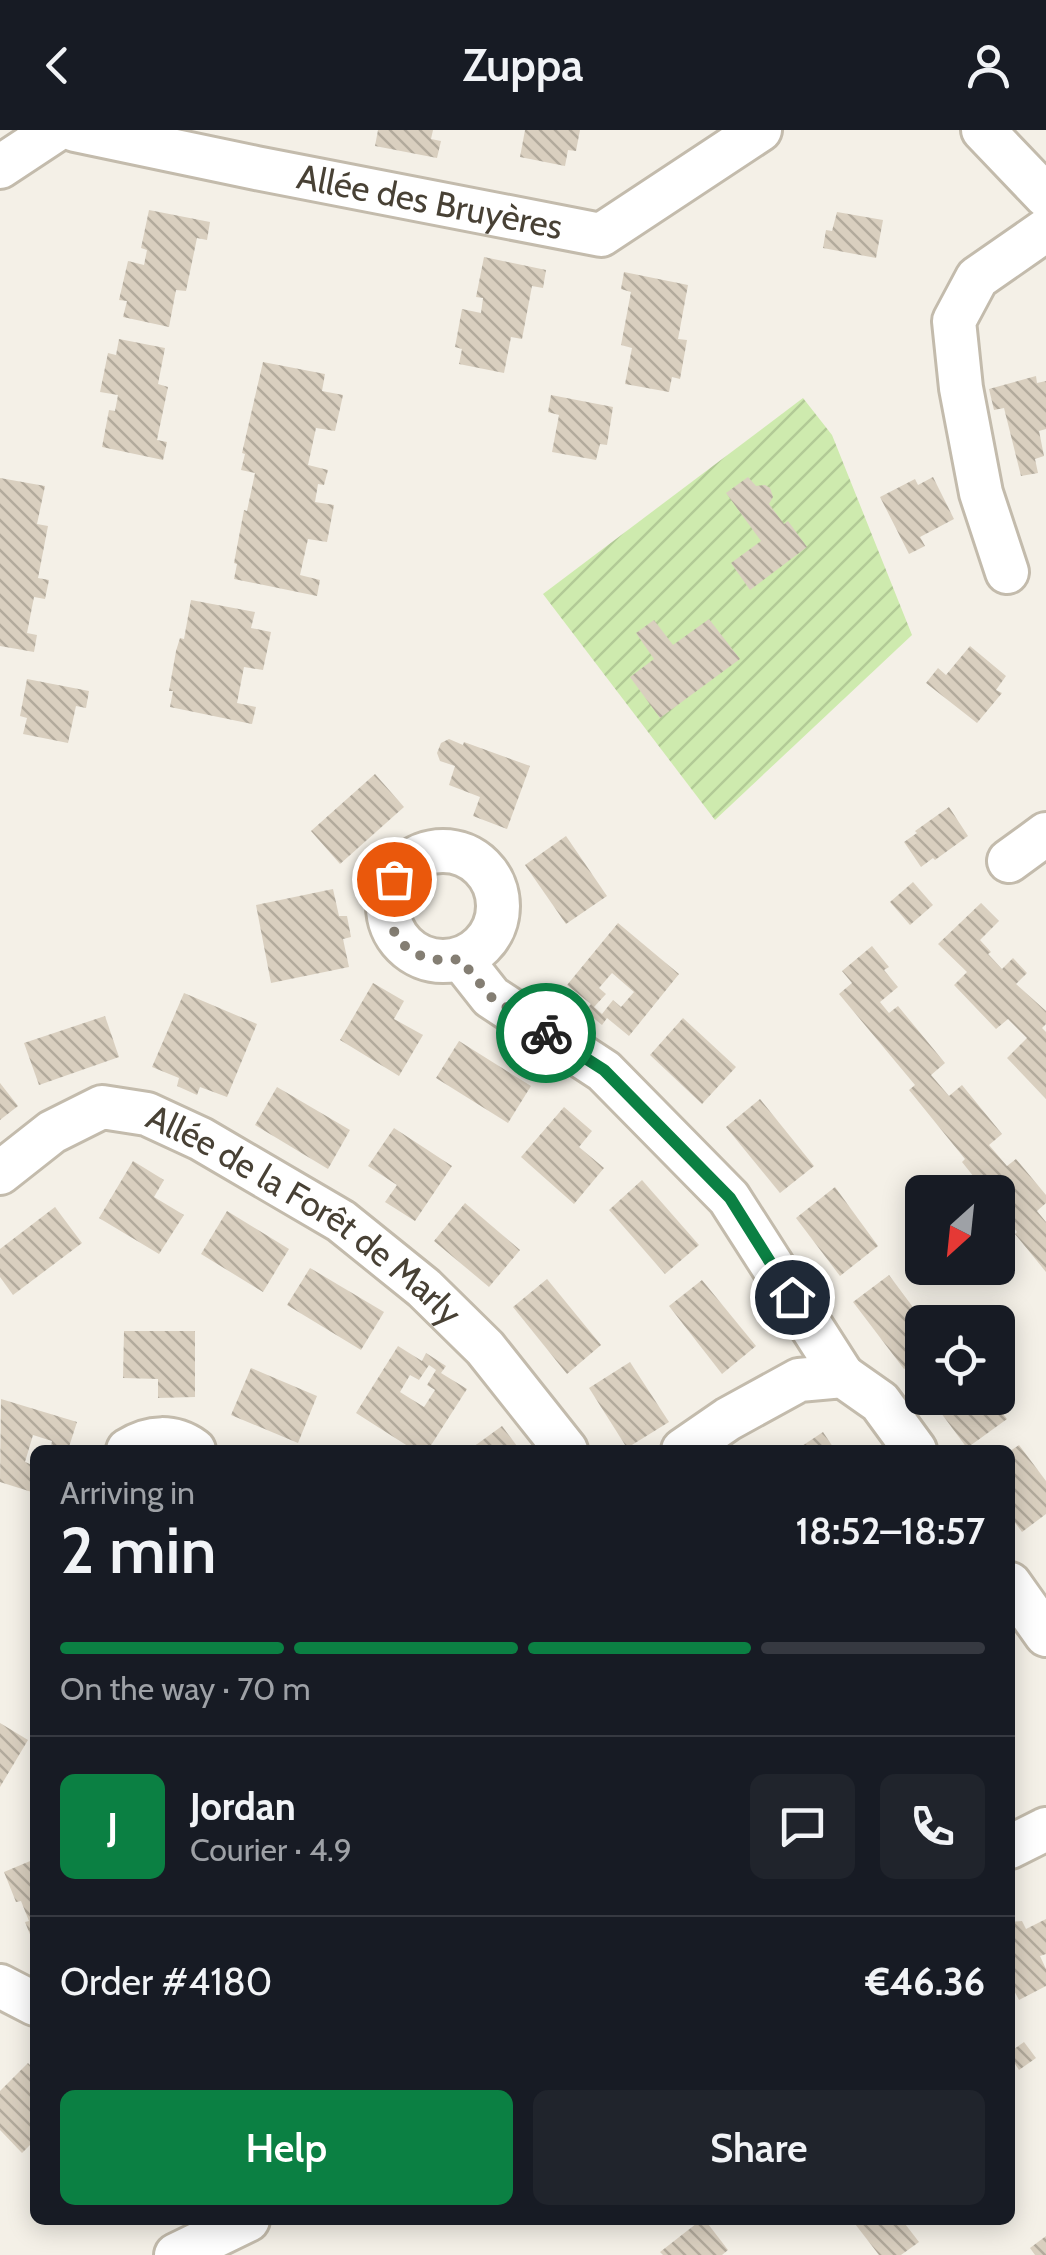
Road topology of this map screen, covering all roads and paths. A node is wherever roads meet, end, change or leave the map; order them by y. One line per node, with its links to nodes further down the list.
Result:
1 (56, 130): 5 (street)
2 (76, 130): 3 (street, Allée des Bruyères)
3 (760, 130)
4 (982, 130): 6 (street)
5 (0, 167)
6 (1046, 196)
7 (1046, 230): 8 (street)
8 (1007, 572)
9 (1046, 834): 10 (street)
10 (1009, 861)
11 (460, 959): 13 (street)
12 (0, 1173): 16 (street, Allée de la Forêt de Marly)
13 (843, 1376): 17 (street); 18 (street)
14 (138, 1445): 15 (street)
15 (188, 1445)
16 (562, 1445)
17 (690, 1445)
18 (910, 1445)
19 (1015, 1591): 20 (street)
20 (1046, 1635)
21 (1046, 1829): 22 (street)
22 (1015, 1844)
23 (0, 1986): 24 (street)
24 (30, 2001)
25 (226, 2225): 26 (street)
26 (176, 2255)

